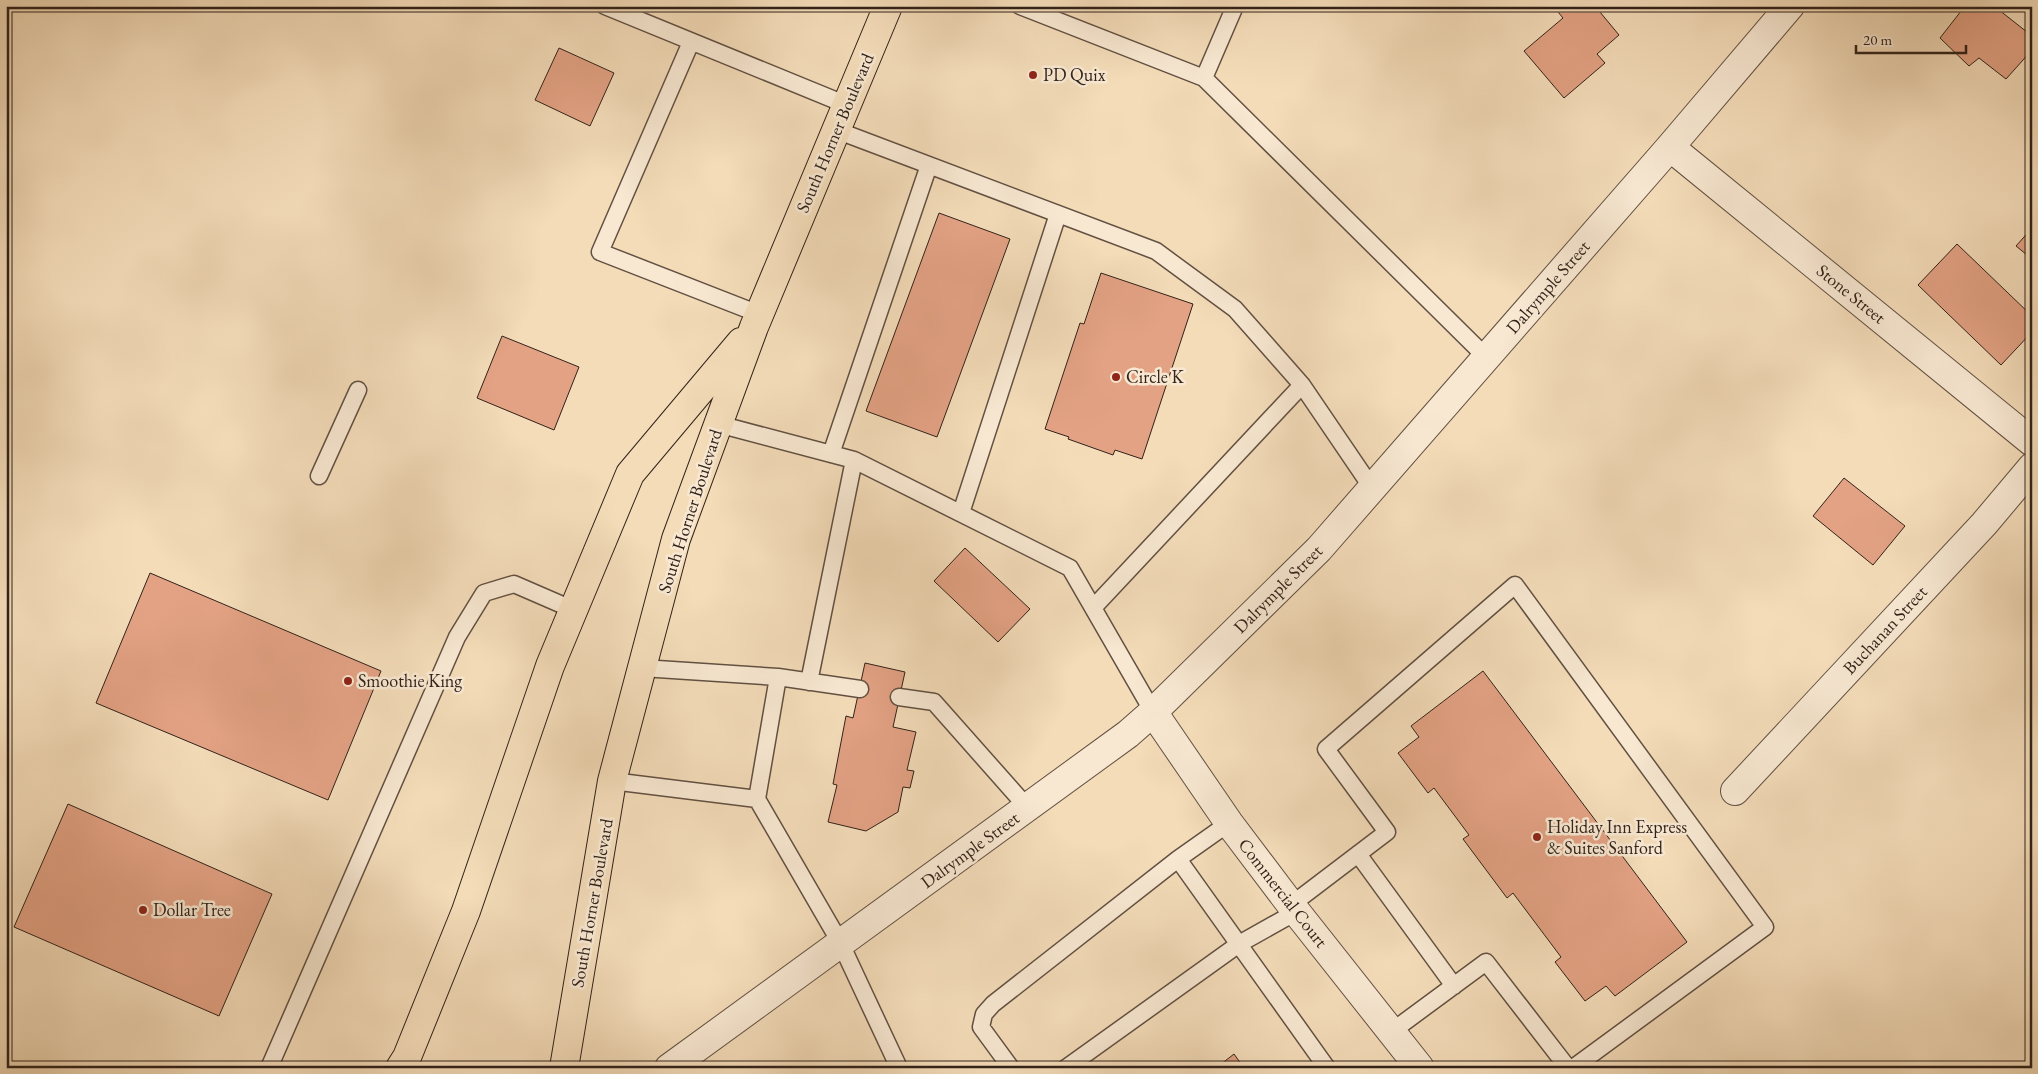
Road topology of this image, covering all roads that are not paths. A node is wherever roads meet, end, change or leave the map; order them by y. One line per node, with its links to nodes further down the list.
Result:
1 (605, 6): 6 (lane)
2 (888, 6): 8 (main road, South Horner Boulevard)
3 (1235, 6): 7 (lane)
4 (1790, 6): 10 (street, Dalrymple Street)
5 (1024, 7): 7 (lane)
6 (691, 42): 8 (lane); 13 (lane)
7 (1204, 78): 14 (lane)
8 (846, 106): 9 (main road, South Horner Boulevard)
9 (836, 130): 11 (lane); 13 (main road, South Horner Boulevard)
10 (1670, 147): 14 (street, Dalrymple Street); 18 (street, Stone Street)
11 (929, 165): 12 (lane); 19 (lane)
12 (1058, 214): 15 (lane); 24 (lane)
13 (756, 321): 17 (main road, South Horner Boulevard); 26 (main road)
14 (1486, 357): 23 (street, Dalrymple Street)
15 (1302, 385): 23 (lane); 25 (lane)
16 (358, 390): 22 (lane)
17 (718, 424): 19 (lane); 27 (main road, South Horner Boulevard)
18 (2032, 442)
19 (831, 454): 20 (lane)
20 (854, 460): 24 (lane); 29 (lane)
21 (2032, 467): 34 (street, Buchanan Street)
22 (319, 476)
23 (1372, 488): 32 (street, Dalrymple Street)
24 (961, 513): 25 (lane)
25 (1093, 608): 32 (lane)
26 (574, 610): 45 (lane); 46 (main road)
27 (642, 668): 28 (lane); 33 (main road, South Horner Boulevard)
28 (778, 677): 29 (lane); 35 (lane)
29 (809, 682): 30 (lane)
30 (860, 689)
31 (899, 697): 36 (lane)
32 (1153, 712): 36 (street, Dalrymple Street); 37 (street, Commercial Court)
33 (612, 781): 35 (lane); 47 (main road, South Horner Boulevard)
34 (1735, 791)
35 (757, 799): 41 (lane)
36 (1028, 808): 41 (street, Dalrymple Street)
37 (1229, 823): 39 (lane); 40 (street, Commercial Court)
38 (1358, 854): 40 (lane); 43 (lane); 55 (lane)
39 (1178, 859): 42 (lane); 50 (lane)
40 (1294, 908): 42 (lane); 44 (street, Commercial Court)
41 (841, 944): 48 (street, Dalrymple Street); 49 (lane)
42 (1239, 944): 51 (lane); 52 (lane)
43 (1454, 986): 44 (lane); 54 (lane)
44 (1391, 1032): 53 (street, Commercial Court)
45 (269, 1068)
46 (400, 1068)
47 (564, 1068)
48 (670, 1068)
49 (899, 1068)
50 (1010, 1068)
51 (1066, 1068)
52 (1327, 1068)
53 (1420, 1068)
54 (1568, 1068)
55 (1573, 1068)

